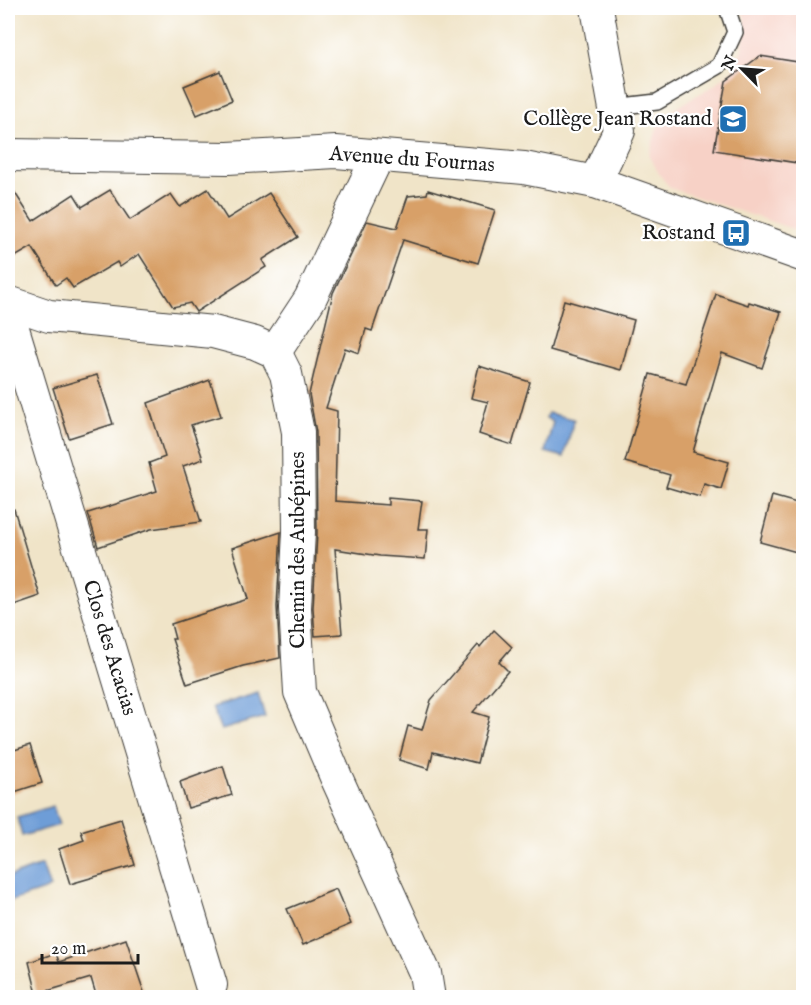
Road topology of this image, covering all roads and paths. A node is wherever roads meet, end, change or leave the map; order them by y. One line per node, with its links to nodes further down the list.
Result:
1 (597, 8): 3 (street)
2 (727, 8): 3 (lane)
3 (614, 107): 6 (street)
4 (8, 155): 5 (street, Avenue du Fournas)
5 (378, 156): 6 (street, Avenue du Fournas); 10 (street)
6 (595, 182): 7 (street, Avenue du Fournas)
7 (804, 256)
8 (8, 302): 10 (street)
9 (8, 312): 11 (street, Clos des Acacias)
10 (274, 352): 12 (street, Chemin des Aubépines)
11 (211, 985)
12 (429, 997)

